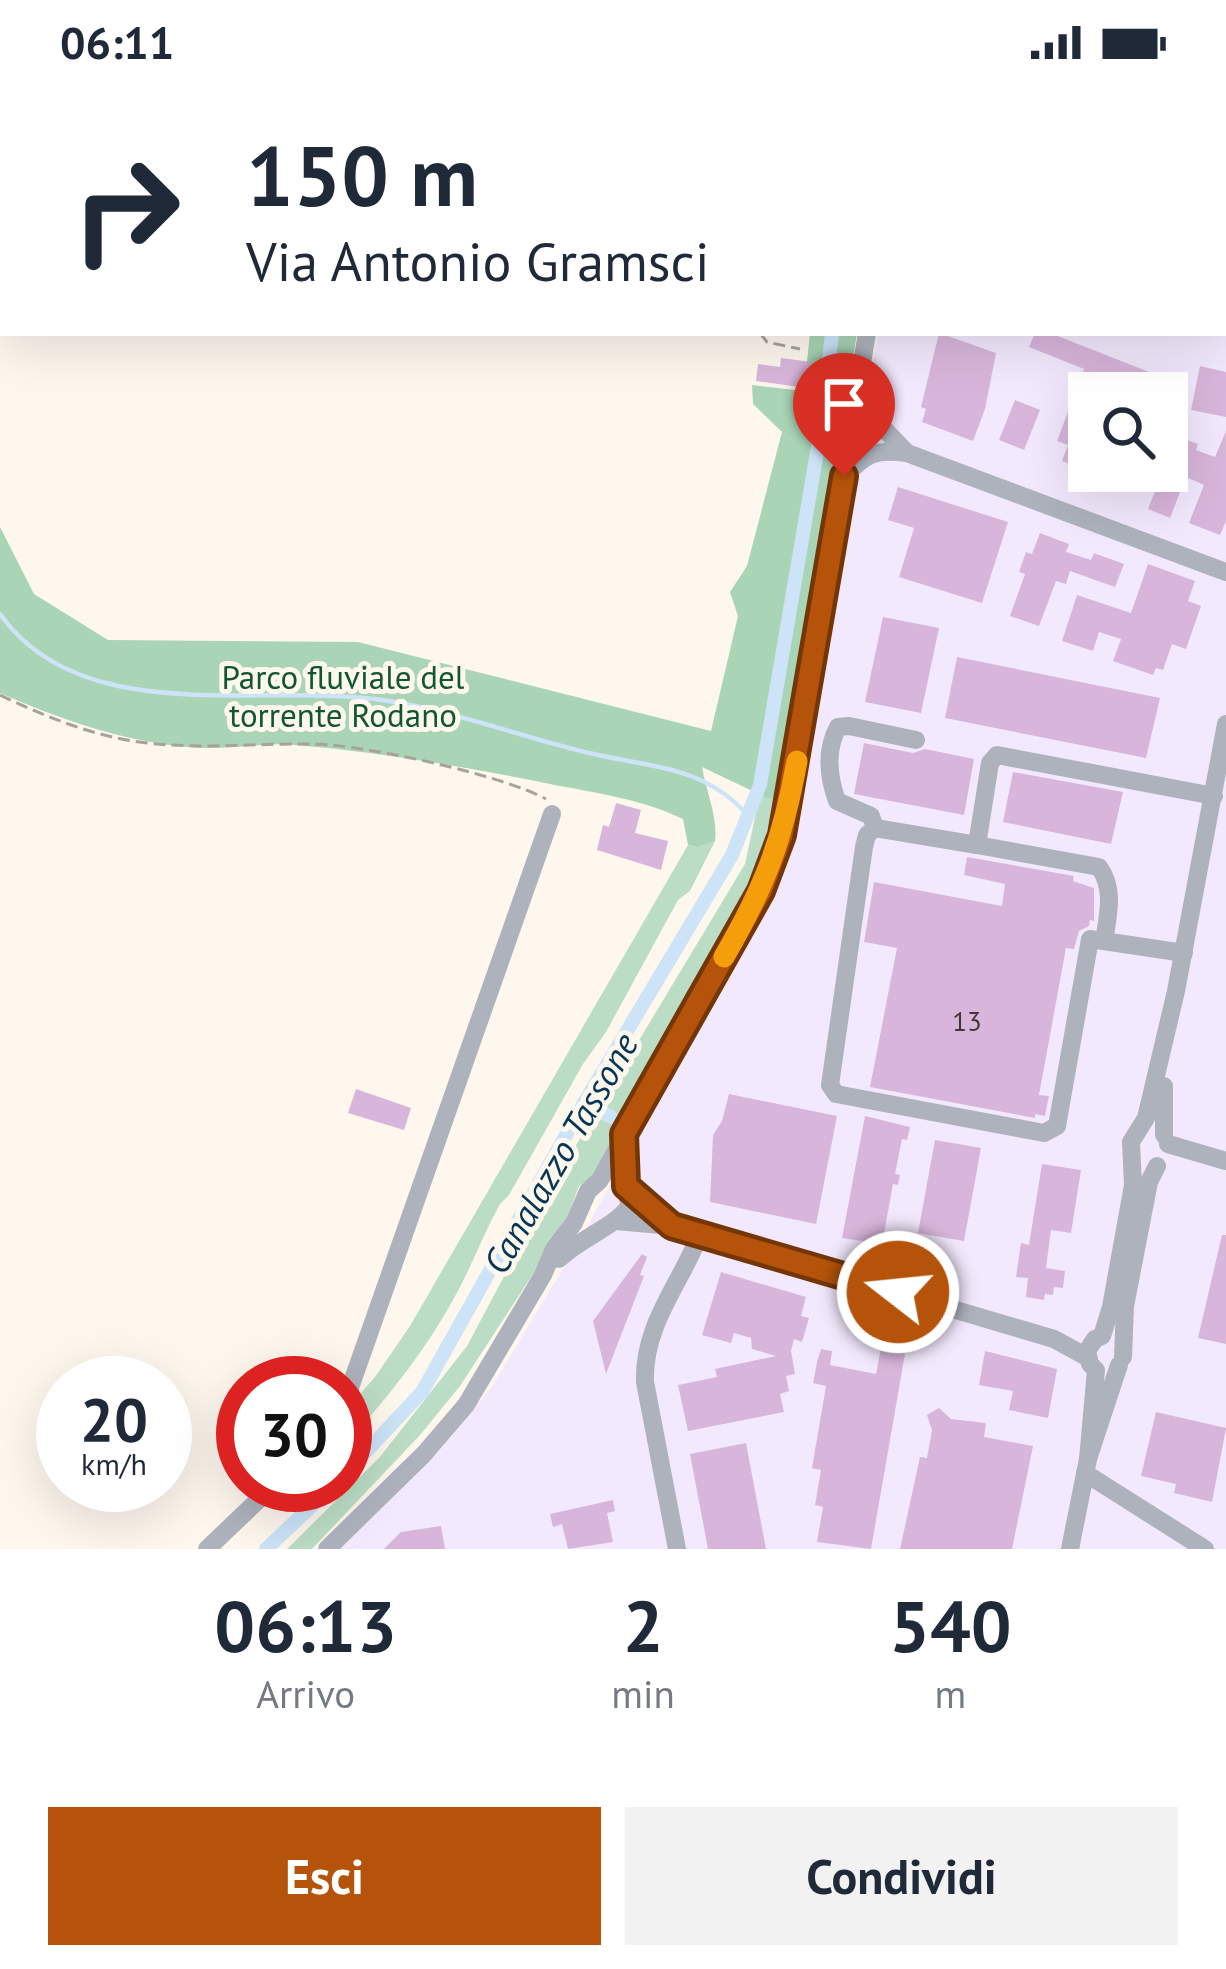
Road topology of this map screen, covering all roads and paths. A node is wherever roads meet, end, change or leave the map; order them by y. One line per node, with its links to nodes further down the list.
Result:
1 (763, 336): 3 (path)
2 (867, 336): 4 (street)
3 (800, 349)
4 (859, 387): 5 (street); 6 (street)
5 (877, 422): 6 (street); 8 (street)
6 (852, 428): 7 (street); 9 (street)
7 (878, 450): 8 (street); 9 (street)
8 (907, 453): 10 (street)
9 (844, 476): 21 (street)
10 (1226, 572)
11 (0, 695): 15 (path)
12 (1226, 724): 14 (street)
13 (916, 740): 16 (street)
14 (1214, 796): 17 (street); 19 (street)
15 (552, 814): 33 (street)
16 (875, 828): 17 (street); 18 (street)
17 (976, 844): 18 (street)
18 (1104, 941): 19 (street)
19 (1184, 952): 20 (street)
20 (1177, 991): 22 (street); 23 (street)
21 (624, 1134): 25 (street); 26 (street)
22 (1134, 1143): 23 (street); 23 (street); 32 (street)
23 (1164, 1151): 24 (street); 34 (street)
24 (1226, 1161)
25 (600, 1180): 26 (street); 27 (street)
26 (626, 1188): 28 (street); 29 (street)
27 (586, 1202): 28 (street); 31 (street)
28 (612, 1221): 29 (street); 31 (street)
29 (672, 1226): 30 (street)
30 (700, 1234): 32 (street); 39 (street)
31 (543, 1275): 38 (street)
32 (1095, 1351): 34 (street); 34 (street); 35 (street)
33 (361, 1356)
34 (1121, 1361): 35 (street)
35 (1087, 1466): 40 (street); 41 (street)
36 (246, 1512): 37 (street)
37 (207, 1549)
38 (327, 1549)
39 (676, 1549)
40 (1070, 1549)
41 (1204, 1549)

